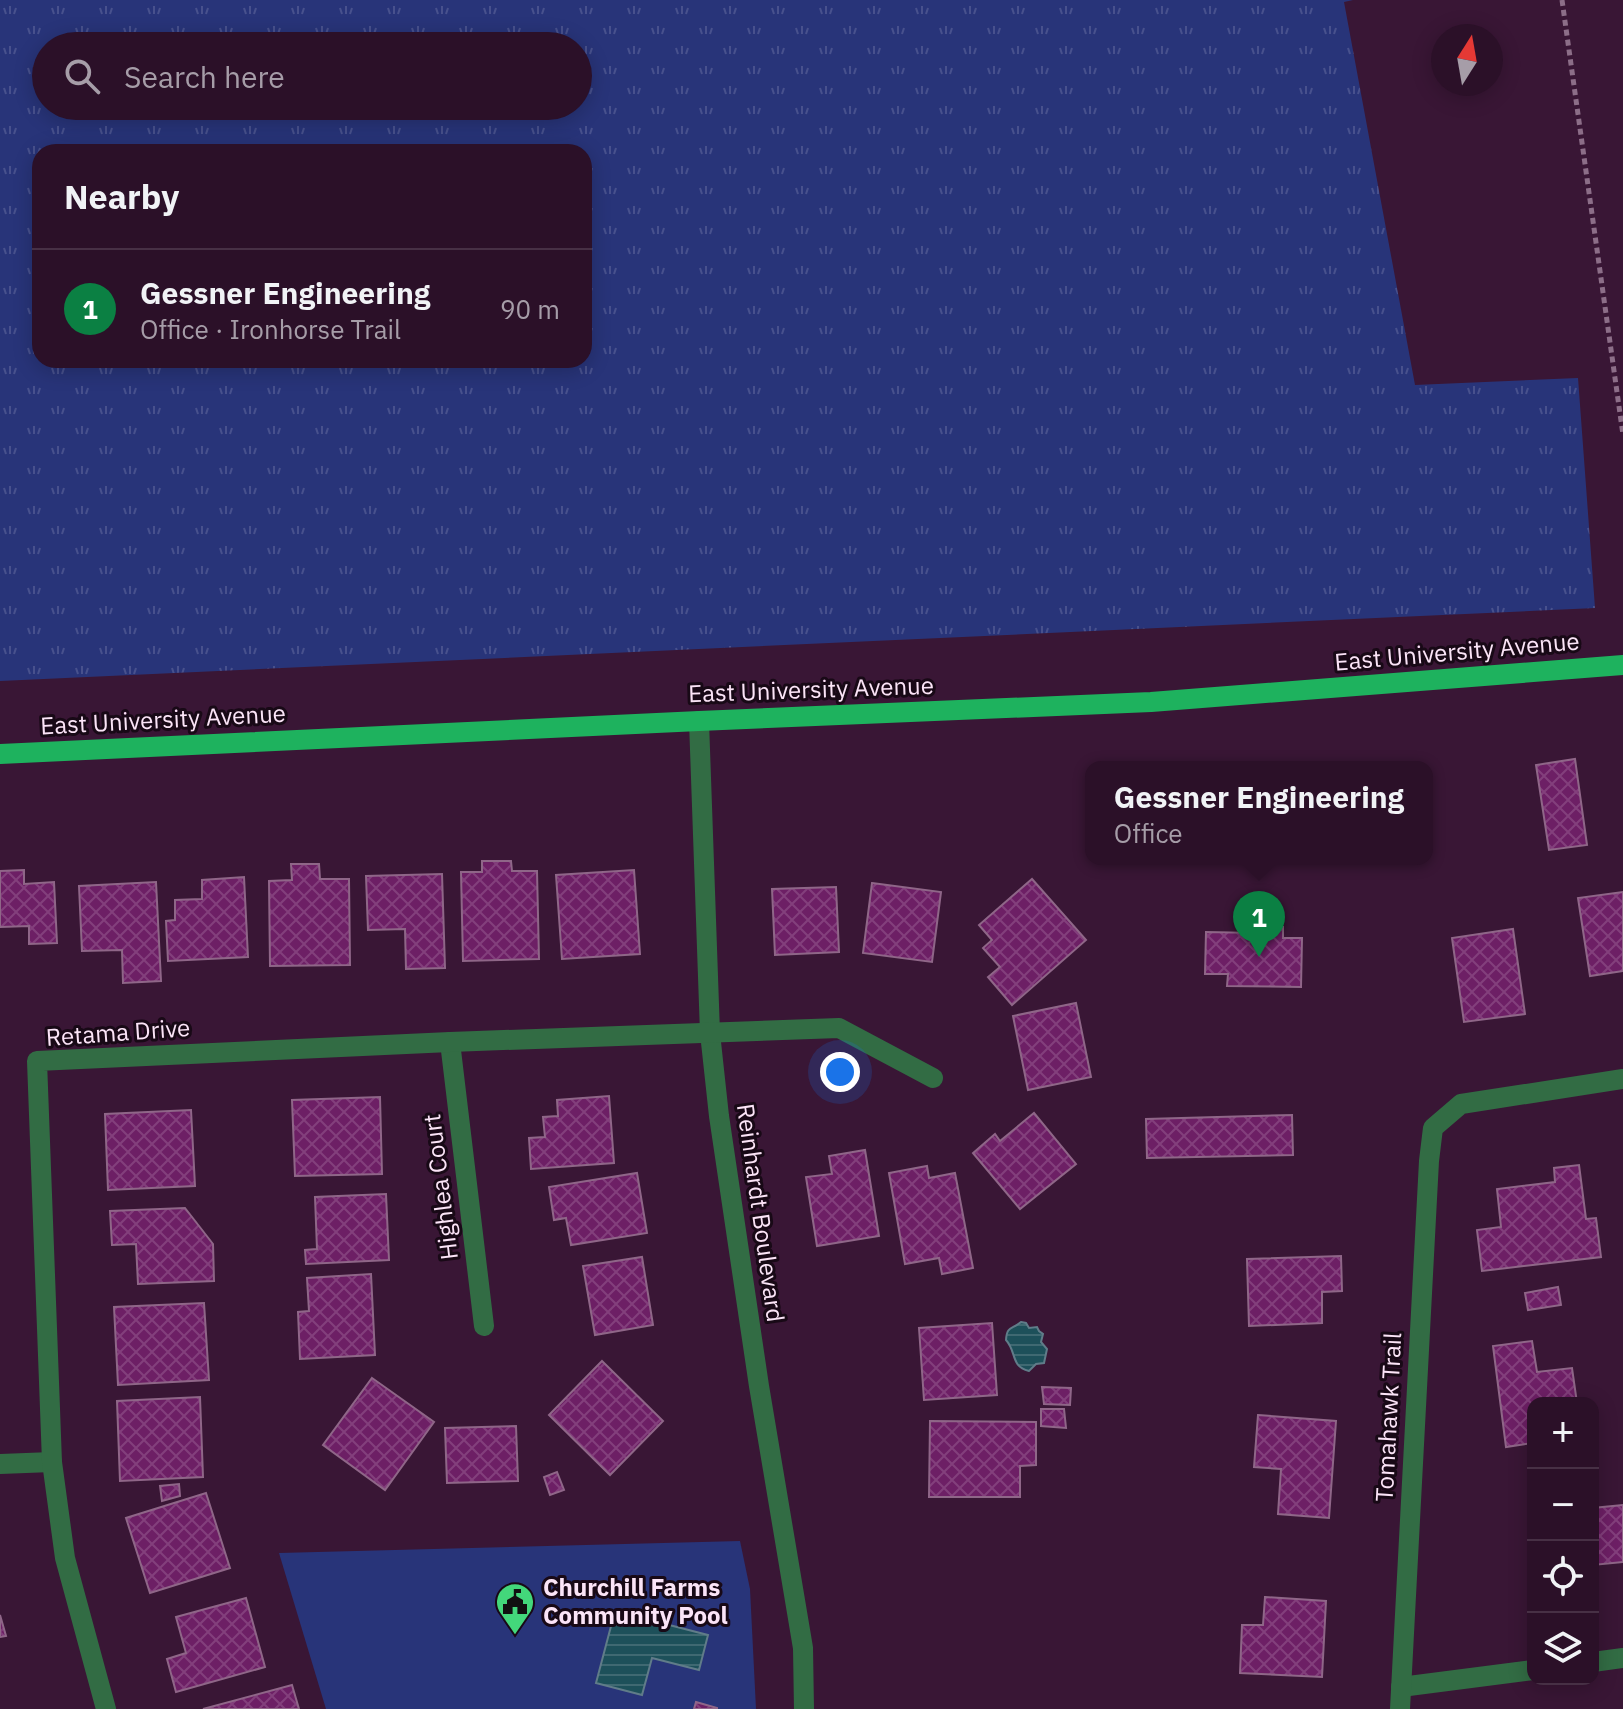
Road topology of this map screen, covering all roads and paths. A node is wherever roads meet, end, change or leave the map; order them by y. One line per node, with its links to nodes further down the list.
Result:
1 (1562, 0): 2 (path)
2 (1623, 435)
3 (1623, 665): 4 (main road, East University Avenue)
4 (699, 721): 5 (main road, East University Avenue); 6 (street, Reinhardt Boulevard)
5 (0, 754)
6 (710, 1033): 7 (street, Retama Drive); 8 (street, Retama Drive); 18 (street, Reinhardt Boulevard)
7 (450, 1042): 10 (street, Highlea Court); 11 (street, Retama Drive)
8 (933, 1078)
9 (1623, 1079): 16 (street, Tomahawk Trail)
10 (484, 1326)
11 (52, 1462): 12 (street); 17 (street, Retama Drive)
12 (0, 1464)
13 (1623, 1658): 14 (street)
14 (1599, 1661)
15 (1527, 1671): 16 (street)
16 (1401, 1687): 19 (street, Tomahawk Trail)
17 (106, 1709)
18 (804, 1709)
19 (1400, 1709)

